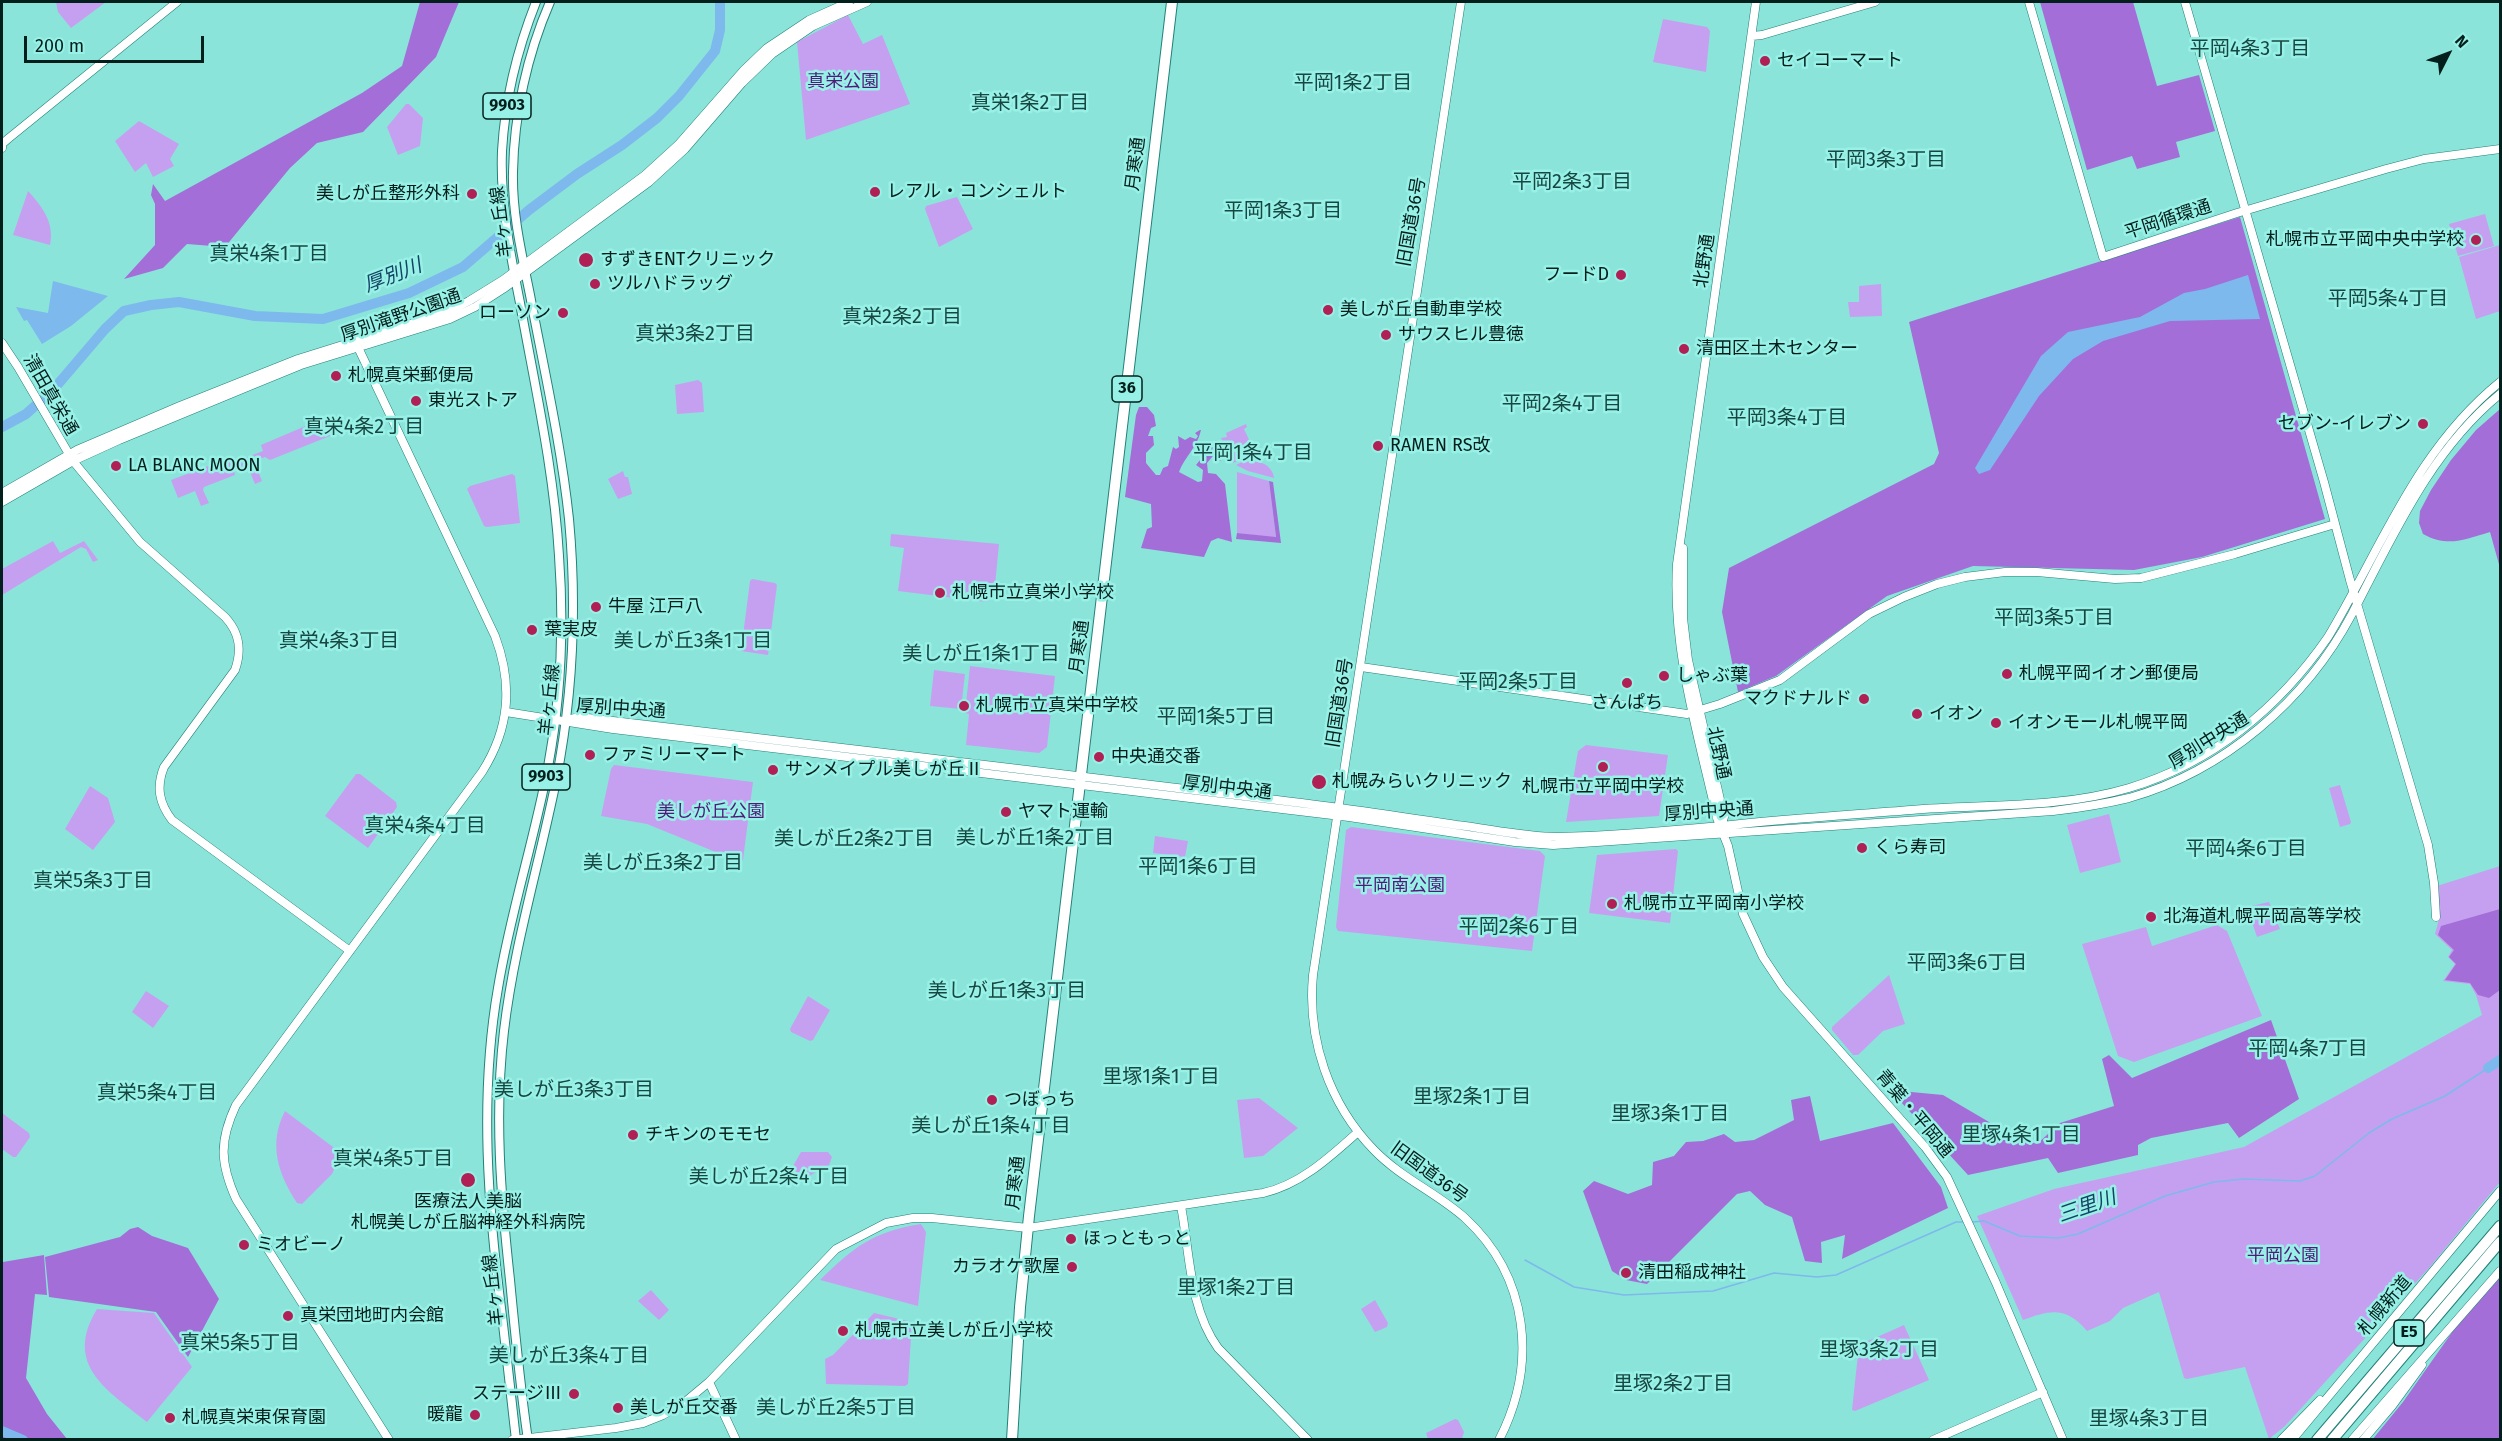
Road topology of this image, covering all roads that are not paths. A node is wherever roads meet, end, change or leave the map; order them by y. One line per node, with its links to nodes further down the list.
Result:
1 (177, 2): 13 (street)
2 (536, 2): 17 (main road, 羊ヶ丘線 / 9903)
3 (550, 2): 16 (main road, 羊ヶ丘線 / 9903)
4 (849, 2): 16 (street, 厚別滝野公園通)
5 (867, 2): 16 (street, 厚別滝野公園通)
6 (1172, 2): 33 (highway, 月寒通 / 36)
7 (1461, 2): 28 (street, 旧国道36号)
8 (1756, 2): 12 (street, 北野通)
9 (1875, 2): 12 (street)
10 (2029, 2): 15 (street, 平岡循環通)
11 (2185, 2): 15 (street)
12 (1752, 36): 29 (street, 北野通)
13 (2, 145)
14 (2500, 149): 15 (street, 平岡循環通)
15 (2246, 210): 25 (street)
16 (524, 268): 17 (street, 厚別滝野公園通); 32 (main road, 羊ヶ丘線 / 9903)
17 (513, 276): 19 (street, 厚別滝野公園通); 31 (main road, 羊ヶ丘線 / 9903)
18 (2, 343): 22 (street, 清田真栄通)
19 (356, 345): 22 (street, 厚別滝野公園通); 30 (street)
20 (2500, 382): 26 (street, 厚別中央通)
21 (2500, 394): 27 (street, 厚別中央通)
22 (71, 458): 23 (street); 24 (street); 38 (street, 清田真栄通)
23 (2, 493)
24 (2, 502)
25 (2334, 524): 26 (street); 29 (street)
26 (2354, 593): 27 (street); 35 (street, 厚別中央通)
27 (2357, 603): 36 (street, 厚別中央通); 37 (street)
28 (1361, 667): 29 (street); 34 (street, 旧国道36号)
29 (1696, 711): 35 (street, 北野通)
30 (506, 712): 31 (street, 厚別中央通); 38 (street)
31 (555, 719): 32 (street, 厚別中央通); 50 (main road, 羊ヶ丘線 / 9903)
32 (566, 720): 33 (street, 厚別中央通); 51 (main road, 羊ヶ丘線 / 9903)
33 (1080, 781): 34 (street, 厚別中央通); 43 (highway, 月寒通 / 36)
34 (1339, 812): 35 (street, 厚別中央通); 36 (street, 厚別中央通); 39 (street, 旧国道36号)
35 (1721, 826): 36 (street, 青葉・平岡通)
36 (1725, 834): 49 (street, 青葉・平岡通)
37 (2436, 916)
38 (350, 951): 53 (street)
39 (1358, 1132): 41 (street); 52 (street, 旧国道36号)
40 (2500, 1191): 47 (street, 札幌新道)
41 (1181, 1206): 43 (street); 56 (street)
42 (2500, 1226): 61 (highway, E5)
43 (1028, 1228): 48 (street); 55 (highway, 月寒通 / 36)
44 (2500, 1242): 62 (highway, E5)
45 (2500, 1270): 46 (street)
46 (2431, 1348): 63 (street); 64 (street)
47 (2344, 1379): 59 (street); 60 (street, 札幌新道)
48 (709, 1382): 51 (street); 54 (street)
49 (2043, 1392): 57 (street); 58 (street, 青葉・平岡通)
50 (515, 1439): 51 (street)
51 (527, 1439)
52 (1502, 1439)
53 (389, 1440)
54 (736, 1440)
55 (1012, 1440)
56 (1308, 1440)
57 (1933, 1440)
58 (2063, 1440)
59 (2281, 1440)
60 (2292, 1440)
61 (2317, 1440)
62 (2332, 1440)
63 (2352, 1440)
64 (2363, 1440)

